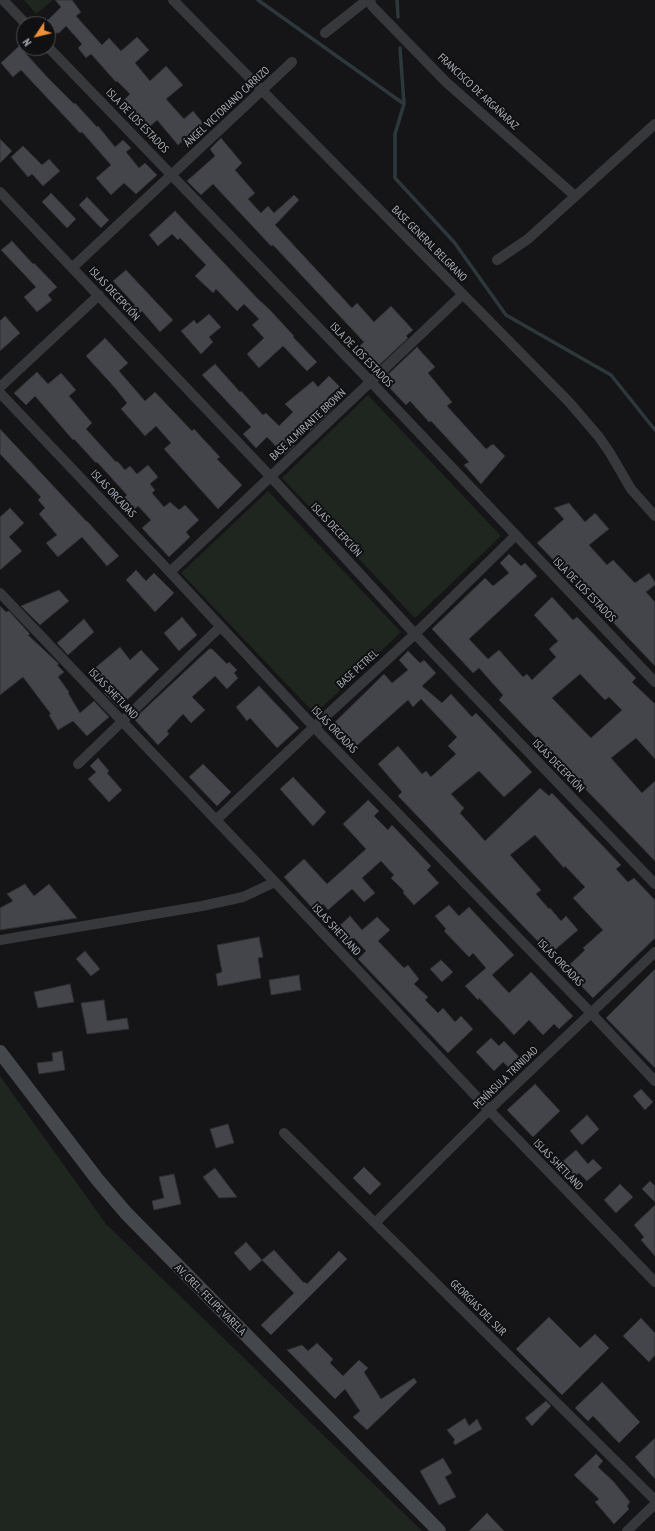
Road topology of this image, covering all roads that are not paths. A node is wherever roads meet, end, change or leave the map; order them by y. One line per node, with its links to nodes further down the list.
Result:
1 (3, 0): 5 (street)
2 (173, 0): 9 (street, BASE GENERAL BELGRANO)
3 (366, 0): 6 (street)
4 (370, 0): 13 (street, FRANCISCO DE ARGAÑARAZ)
5 (18, 16)
6 (325, 33)
7 (56, 55): 11 (street, ISLA DE LOS ESTADOS)
8 (292, 62): 9 (street, ÁNGEL VICTORIANO CARRIZO)
9 (261, 91): 11 (street, ÁNGEL VICTORIANO CARRIZO); 17 (street, BASE GENERAL BELGRANO)
10 (655, 124): 13 (street)
11 (172, 175): 15 (street, ÁNGEL VICTORIANO CARRIZO); 18 (street, ISLA DE LOS ESTADOS)
12 (0, 192): 15 (street, ISLAS DECEPCIÓN)
13 (576, 196): 14 (street)
14 (497, 260)
15 (73, 267): 16 (street, ISLAS DECEPCIÓN)
16 (99, 295): 19 (street); 21 (street, ISLAS DECEPCIÓN)
17 (462, 295): 18 (street, BASE ALMIRANTE BROWN); 22 (street, BASE GENERAL BELGRANO)
18 (371, 382): 21 (street, BASE ALMIRANTE BROWN); 23 (street, ISLA DE LOS ESTADOS)
19 (0, 387)
20 (0, 393): 24 (street, ISLAS ORCADAS)
21 (270, 476): 24 (street, BASE ALMIRANTE BROWN); 27 (street, ISLAS DECEPCIÓN)
22 (655, 516)
23 (516, 536): 27 (street, BASE PETREL); 28 (street, ISLA DE LOS ESTADOS)
24 (170, 572): 26 (street, ISLAS ORCADAS)
25 (0, 593): 29 (street, ISLAS SHETLAND)
26 (220, 627): 29 (street); 30 (street, ISLAS ORCADAS)
27 (415, 634): 30 (street, BASE PETREL); 34 (street, ISLAS DECEPCIÓN)
28 (655, 682)
29 (123, 722): 31 (street); 32 (street, ISLAS SHETLAND)
30 (314, 726): 32 (street, BASE PETREL); 37 (street, ISLAS ORCADAS)
31 (78, 764)
32 (216, 820): 33 (street, ISLAS SHETLAND)
33 (275, 882): 35 (street); 40 (street, ISLAS SHETLAND)
34 (655, 884)
35 (0, 940)
36 (655, 952): 37 (street, PENÍNSULA TRINIDAD)
37 (591, 1013): 39 (street, ISLAS ORCADAS); 40 (street, PENÍNSULA TRINIDAD)
38 (0, 1052): 46 (main road, AV. CREL. FELIPE VARELA)
39 (655, 1081)
40 (489, 1110): 42 (street, PENÍNSULA TRINIDAD); 43 (street, ISLAS SHETLAND)
41 (284, 1133): 42 (street, GEORGIAS DEL SUR)
42 (375, 1224): 44 (street, GEORGIAS DEL SUR)
43 (655, 1282)
44 (655, 1500)
45 (655, 1504): 47 (street)
46 (439, 1531)
47 (627, 1531)

